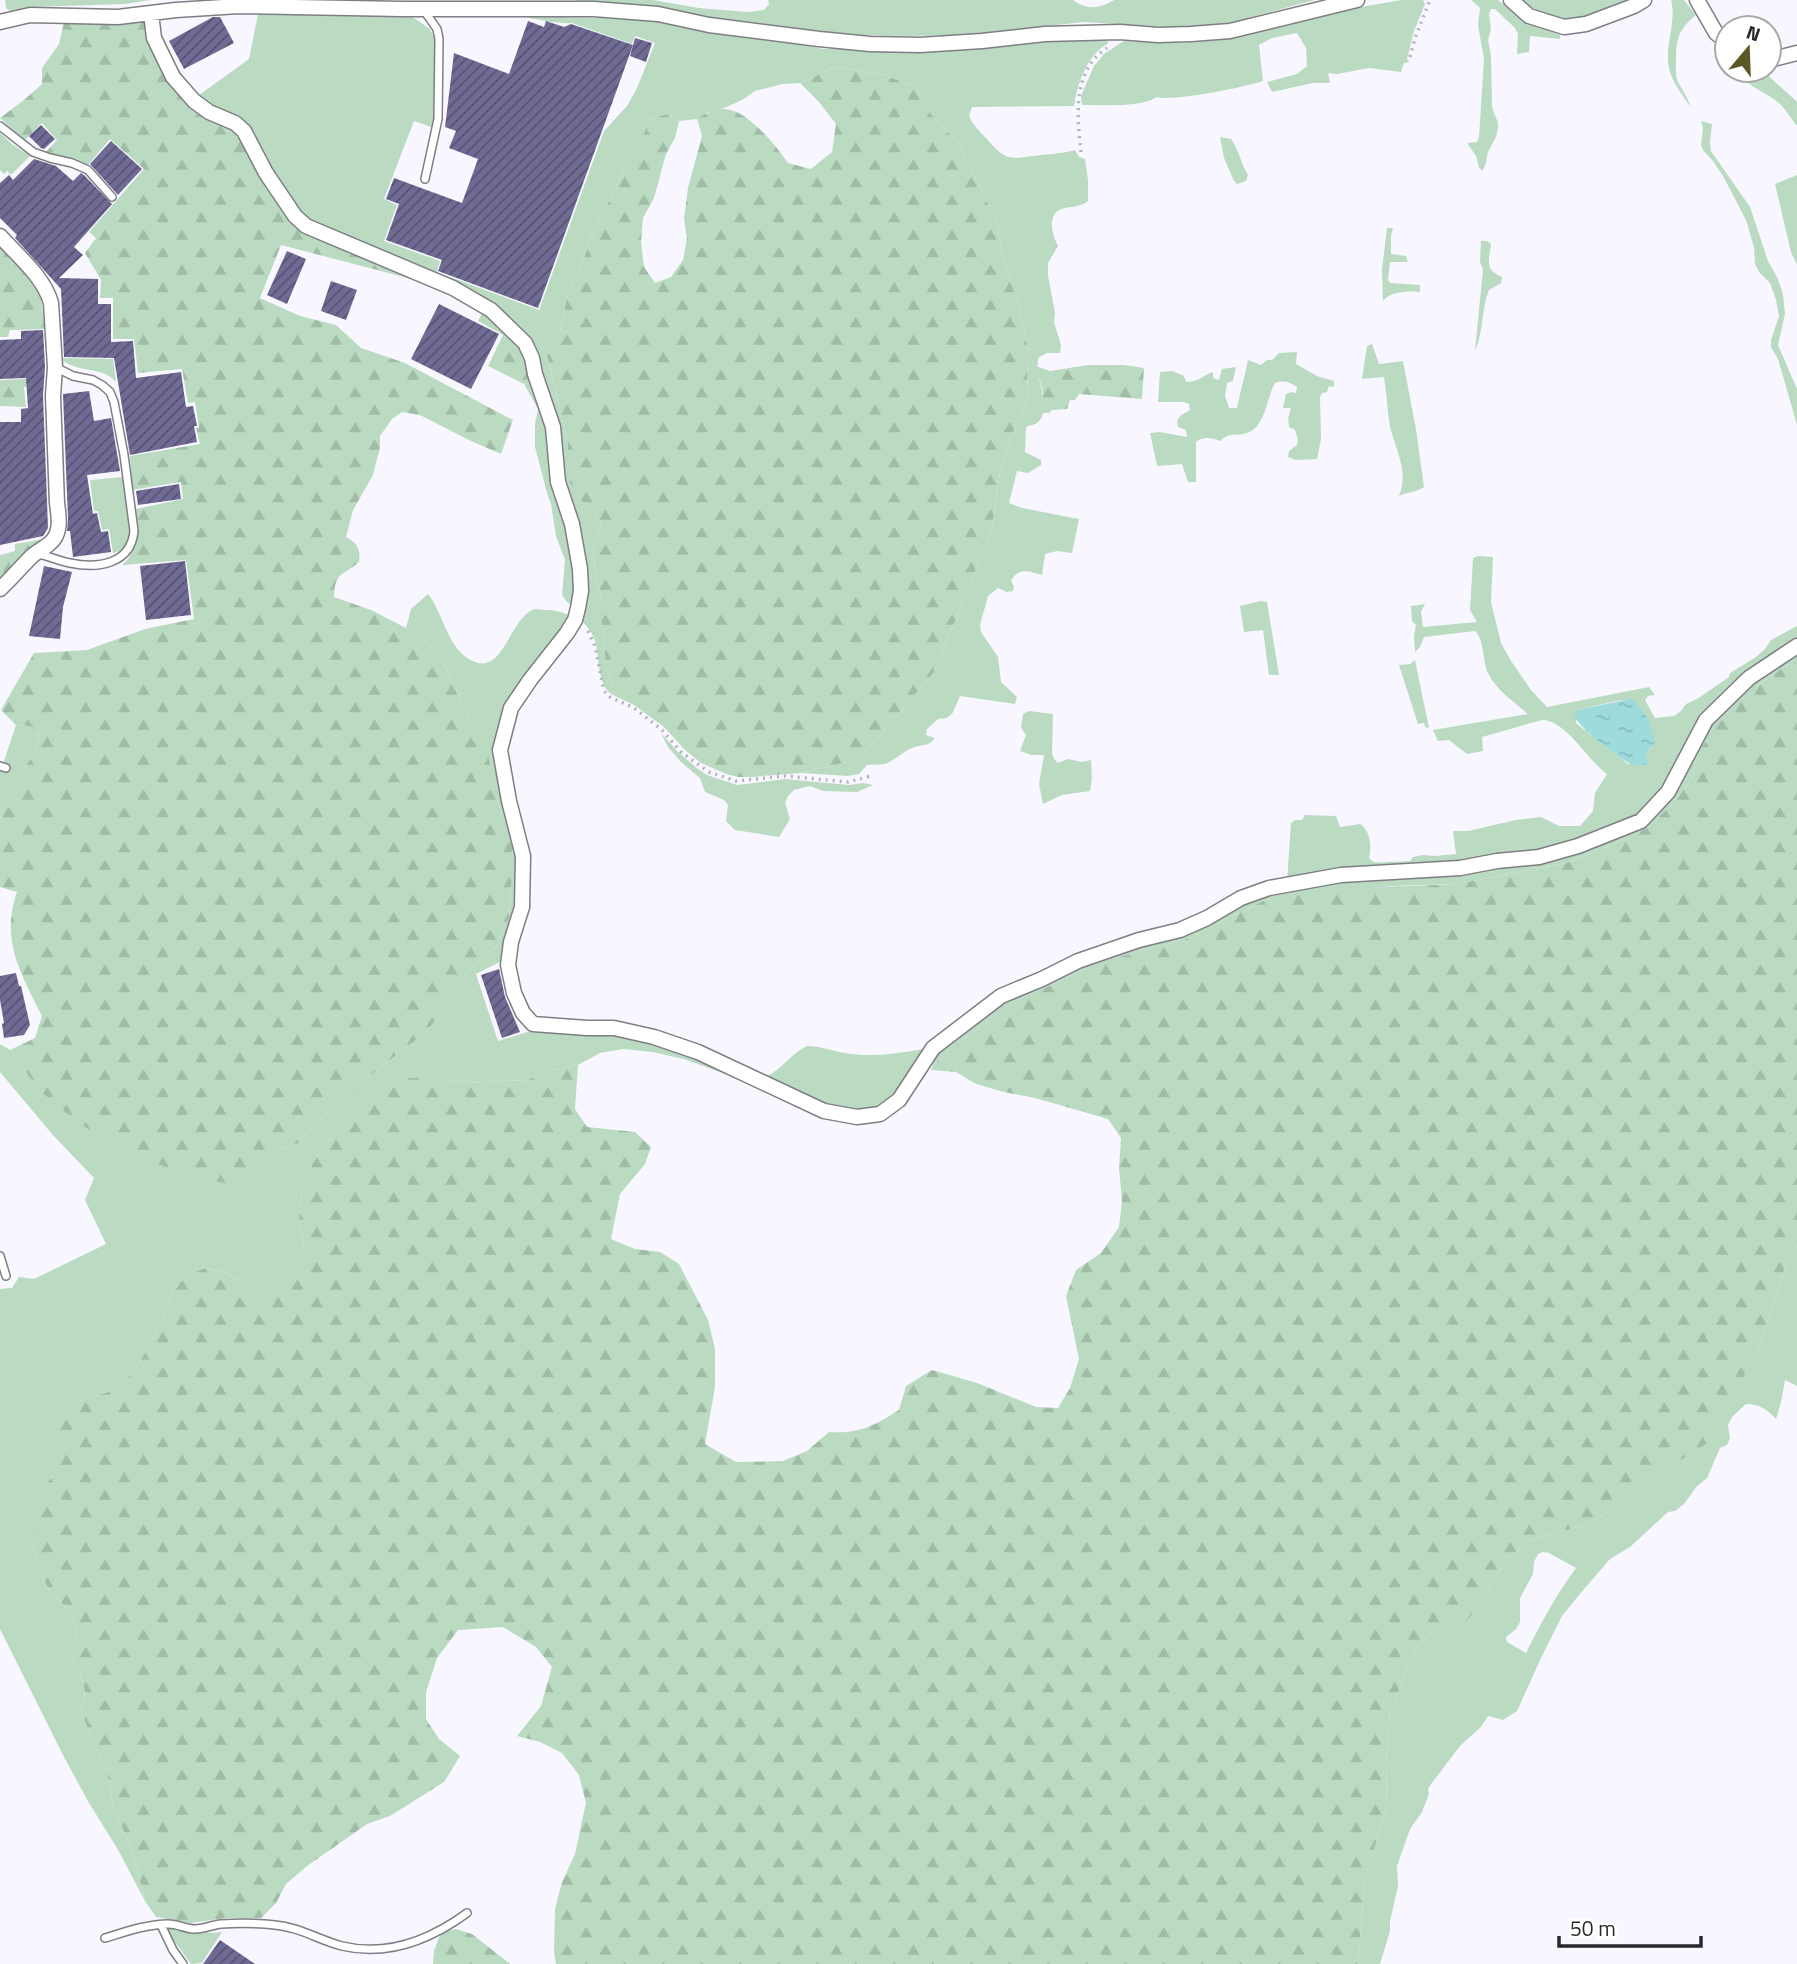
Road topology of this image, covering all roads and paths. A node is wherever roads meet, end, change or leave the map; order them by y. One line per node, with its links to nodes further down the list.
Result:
1 (173, 0): 9 (street)
2 (1357, 0): 12 (street)
3 (1430, 0): 13 (path)
4 (1511, 0): 5 (street)
5 (1644, 0)
6 (1697, 0): 11 (street)
7 (423, 9): 8 (street); 12 (street); 16 (lane)
8 (151, 13): 9 (street); 22 (street)
9 (30, 15): 10 (street)
10 (0, 22)
11 (1713, 28)
12 (1121, 32): 15 (path)
13 (1410, 57)
14 (0, 125): 17 (lane)
15 (1080, 152)
16 (425, 179)
17 (112, 197)
18 (0, 236): 19 (street)
19 (55, 367): 20 (street); 20 (lane)
20 (34, 554): 21 (street)
21 (0, 589)
22 (575, 620): 23 (street); 24 (path)
23 (1797, 646)
24 (871, 776)
25 (0, 1256): 26 (lane)
26 (6, 1276)
27 (467, 1913): 28 (lane)
28 (161, 1925): 29 (lane); 30 (lane)
29 (105, 1938)
30 (183, 1964)

